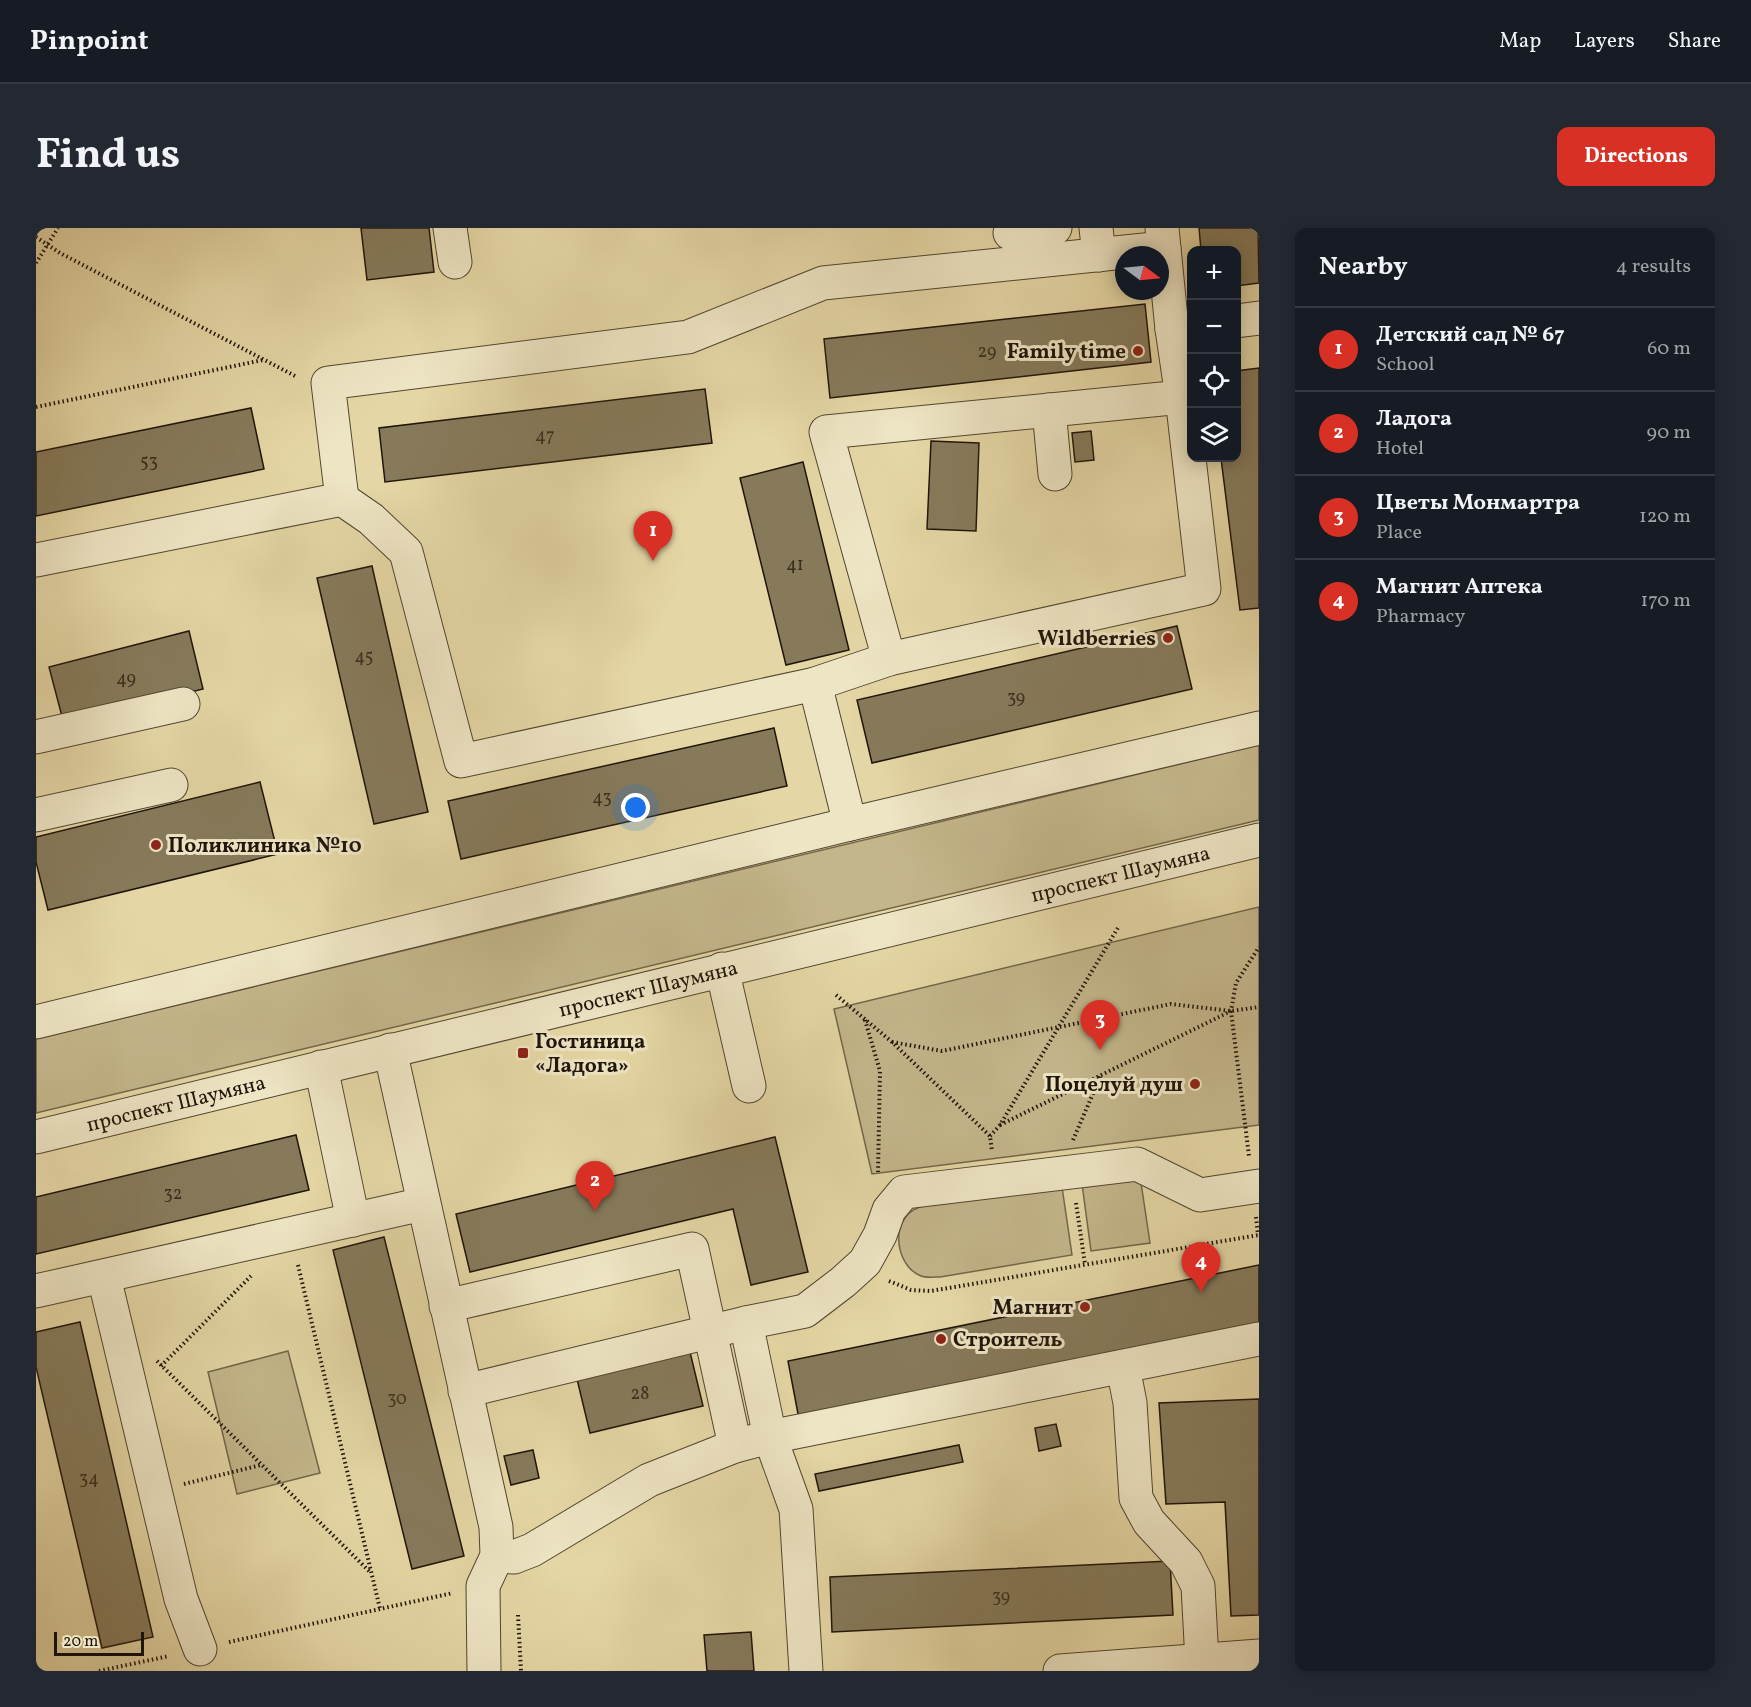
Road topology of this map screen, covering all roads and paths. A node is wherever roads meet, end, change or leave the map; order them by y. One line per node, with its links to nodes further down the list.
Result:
1 (58, 228): 8 (path)
2 (450, 228): 10 (street)
3 (1055, 228): 4 (street)
4 (1010, 233)
5 (36, 237): 8 (path)
6 (1163, 238): 7 (street); 13 (street)
7 (1098, 241): 15 (street)
8 (48, 244): 9 (path); 14 (path)
9 (36, 262)
10 (454, 262)
11 (1259, 318): 12 (street)
12 (1241, 320)
13 (1182, 328): 16 (street)
14 (264, 360): 15 (path); 17 (path)
15 (328, 383): 20 (street)
16 (1182, 397): 18 (street); 22 (street)
17 (36, 407)
18 (1049, 410): 19 (street); 22 (street)
19 (1055, 474)
20 (342, 499): 21 (street); 23 (street)
21 (36, 560)
22 (889, 659): 23 (street)
23 (815, 684): 29 (street)
24 (183, 704): 26 (street)
25 (1259, 728): 29 (street)
26 (36, 737)
27 (171, 785): 28 (street)
28 (36, 815)
29 (850, 824): 38 (street)
30 (1259, 840): 33 (street, проспект Шаумяна)
31 (1119, 926): 39 (path)
32 (1259, 947): 36 (path)
33 (722, 969): 41 (street, проспект Шаумяна); 43 (street)
34 (836, 995): 37 (path)
35 (1259, 1007): 36 (path)
36 (1231, 1011): 39 (path); 44 (path); 48 (path)
37 (864, 1018): 40 (path); 50 (path)
38 (36, 1022)
39 (1060, 1026): 40 (path); 44 (path)
40 (892, 1042): 45 (path)
41 (390, 1050): 42 (street, проспект Шаумяна); 49 (street)
42 (321, 1067): 46 (street, проспект Шаумяна); 51 (street)
43 (749, 1086)
44 (1000, 1125): 45 (path)
45 (990, 1136): 47 (path)
46 (36, 1137)
47 (995, 1181): 48 (street); 50 (street)
48 (1256, 1186): 53 (path)
49 (423, 1204): 51 (street); 57 (street)
50 (889, 1210): 54 (street)
51 (353, 1220): 52 (street)
52 (291, 1235): 55 (street); 62 (path); 70 (path)
53 (1258, 1235): 54 (path)
54 (865, 1262): 58 (street)
55 (104, 1277): 56 (street); 68 (street)
56 (36, 1291)
57 (446, 1306): 59 (street); 64 (street)
58 (746, 1323): 59 (street); 65 (street)
59 (712, 1332): 64 (street); 66 (street)
60 (1259, 1339): 63 (street)
61 (154, 1357): 62 (path)
62 (162, 1365): 67 (path)
63 (1123, 1366): 65 (street); 75 (street)
64 (465, 1391): 69 (street)
65 (770, 1437): 66 (street); 78 (street)
66 (735, 1446): 69 (street)
67 (261, 1464): 68 (path); 70 (path)
68 (155, 1491): 73 (street)
69 (497, 1556): 71 (street)
70 (372, 1574): 72 (path)
71 (483, 1586): 72 (path); 77 (street)
72 (380, 1609): 73 (path)
73 (200, 1649): 76 (path)
74 (1259, 1656): 75 (street)
75 (1202, 1660): 79 (street)
76 (99, 1671)
77 (484, 1671)
78 (806, 1671)
79 (1060, 1671)

